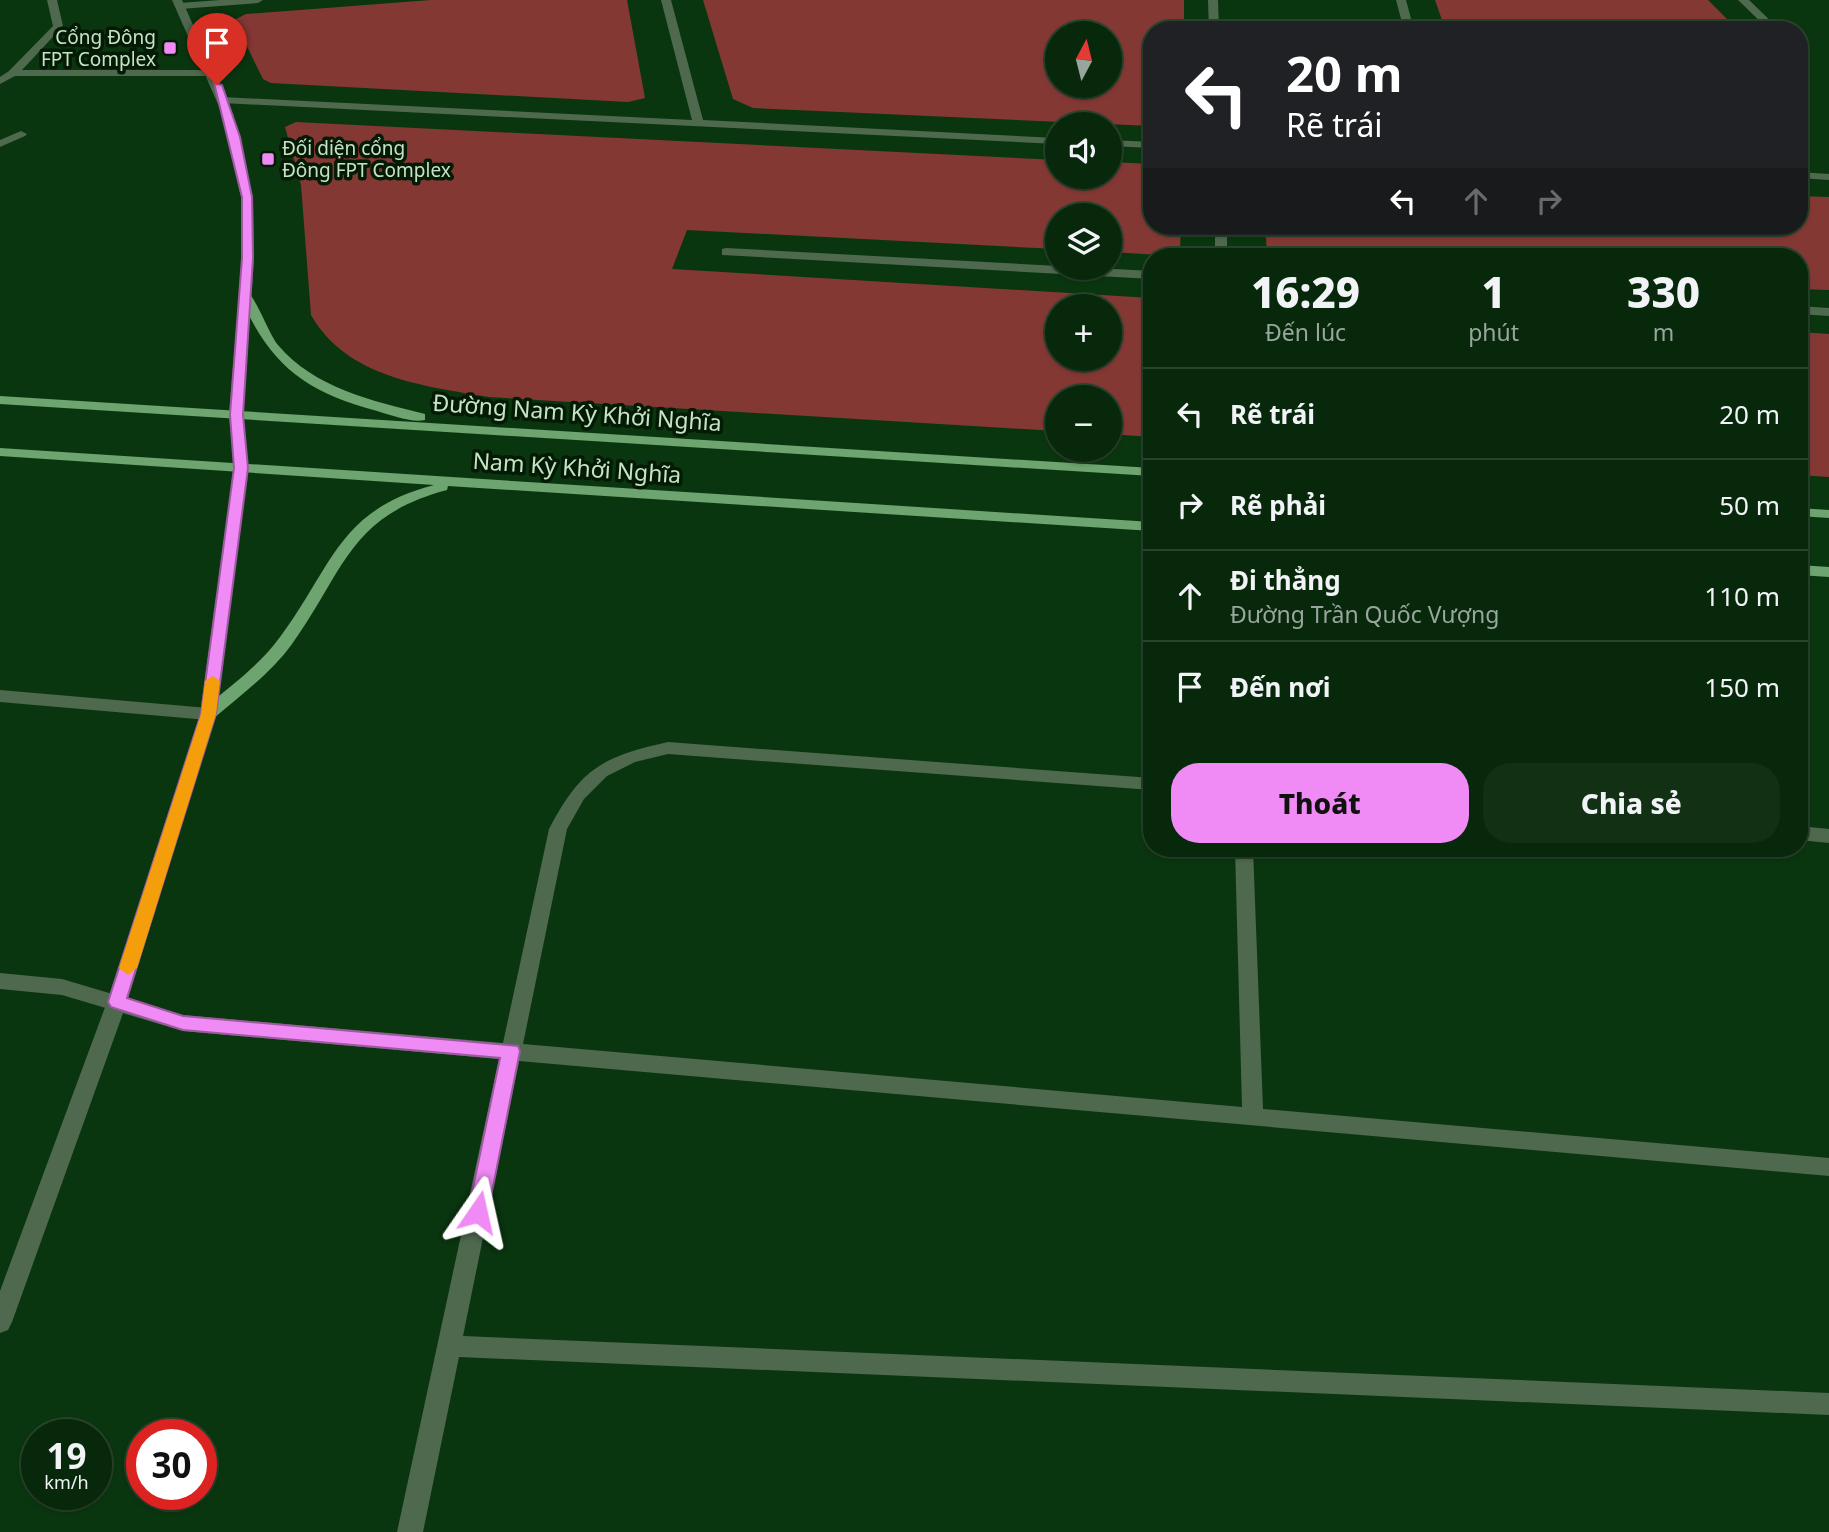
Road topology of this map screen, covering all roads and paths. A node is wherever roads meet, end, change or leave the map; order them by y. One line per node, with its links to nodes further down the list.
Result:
1 (52, 0): 11 (street)
2 (258, 0): 7 (street)
3 (666, 0): 15 (street)
4 (1213, 0): 8 (street)
5 (1401, 0): 9 (street)
6 (1743, 0): 10 (street)
7 (179, 3): 12 (street)
8 (1214, 21)
9 (1407, 21)
10 (1765, 21)
11 (13, 73): 12 (street); 13 (street)
12 (212, 73): 14 (street)
13 (0, 81)
14 (222, 100): 15 (street); 25 (street)
15 (698, 123): 17 (street)
16 (21, 134): 18 (street)
17 (1045, 140)
18 (0, 144)
19 (1122, 144): 20 (street)
20 (1143, 145)
21 (1808, 176): 22 (street)
22 (1829, 177)
23 (726, 252): 24 (street)
24 (1143, 275)
25 (245, 294): 29 (street); 30 (main road)
26 (1808, 311): 27 (street)
27 (1829, 312)
28 (0, 400): 29 (main road, Đường Nam Kỳ Khởi Nghĩa)
29 (236, 415): 30 (main road, Đường Nam Kỳ Khởi Nghĩa); 32 (street)
30 (478, 430): 33 (main road, Đường Nam Kỳ Khởi Nghĩa)
31 (0, 452): 32 (main road, Nam Kỳ Khởi Nghĩa)
32 (241, 468): 34 (main road, Nam Kỳ Khởi Nghĩa); 41 (street)
33 (1143, 471)
34 (465, 483): 37 (main road, Nam Kỳ Khởi Nghĩa); 41 (main road)
35 (1808, 513): 36 (main road)
36 (1829, 514)
37 (1143, 526)
38 (1808, 571): 39 (main road)
39 (1829, 572)
40 (0, 696): 41 (street)
41 (208, 714): 47 (street)
42 (1143, 783): 48 (street)
43 (1808, 835): 44 (street)
44 (1829, 836)
45 (1244, 857): 49 (street)
46 (0, 981): 47 (street)
47 (117, 1002): 48 (street); 51 (street)
48 (511, 1051): 49 (street); 52 (street)
49 (1253, 1116): 50 (street)
50 (1829, 1167)
51 (0, 1322)
52 (451, 1346): 53 (street); 54 (street)
53 (1829, 1404)
54 (411, 1532)

